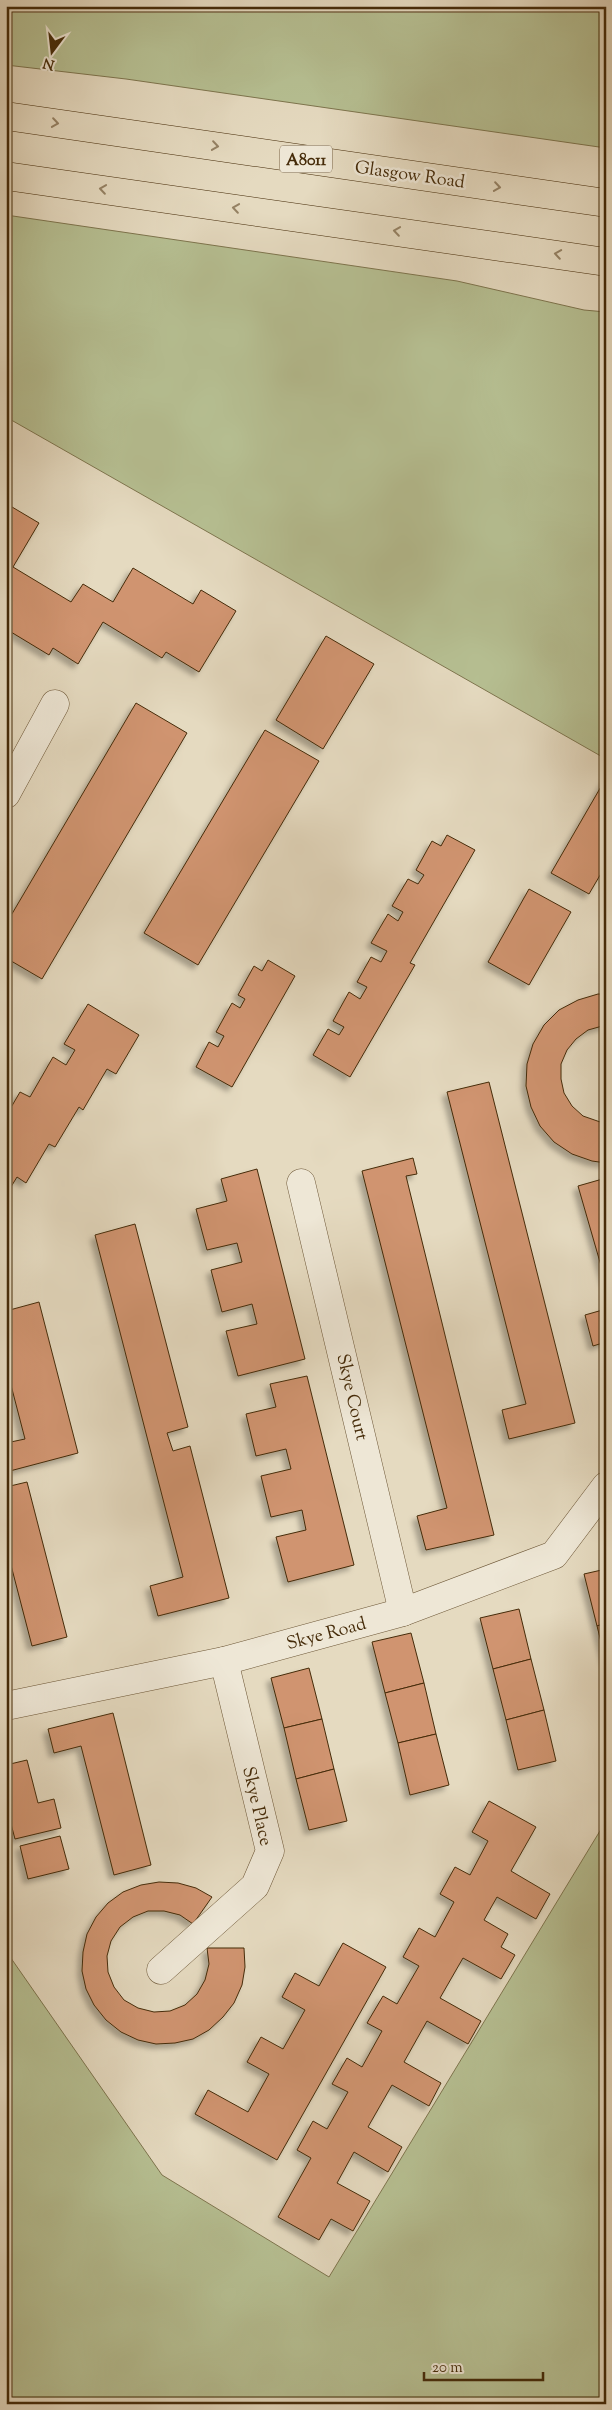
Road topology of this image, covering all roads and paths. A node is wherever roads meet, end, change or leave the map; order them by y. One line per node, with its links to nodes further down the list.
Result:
1 (6, 116): 3 (main road, Glasgow Road / A8011, one-way to 3)
2 (6, 176): 4 (main road, one-way to 2)
3 (606, 202)
4 (606, 262)
5 (55, 704): 6 (street)
6 (6, 794)
7 (301, 1183): 9 (street, Skye Court)
8 (606, 1486): 9 (street, Skye Road)
9 (403, 1612): 10 (street, Skye Road)
10 (224, 1661): 11 (street, Skye Road); 12 (street, Skye Place)
11 (6, 1706)
12 (161, 1970)

